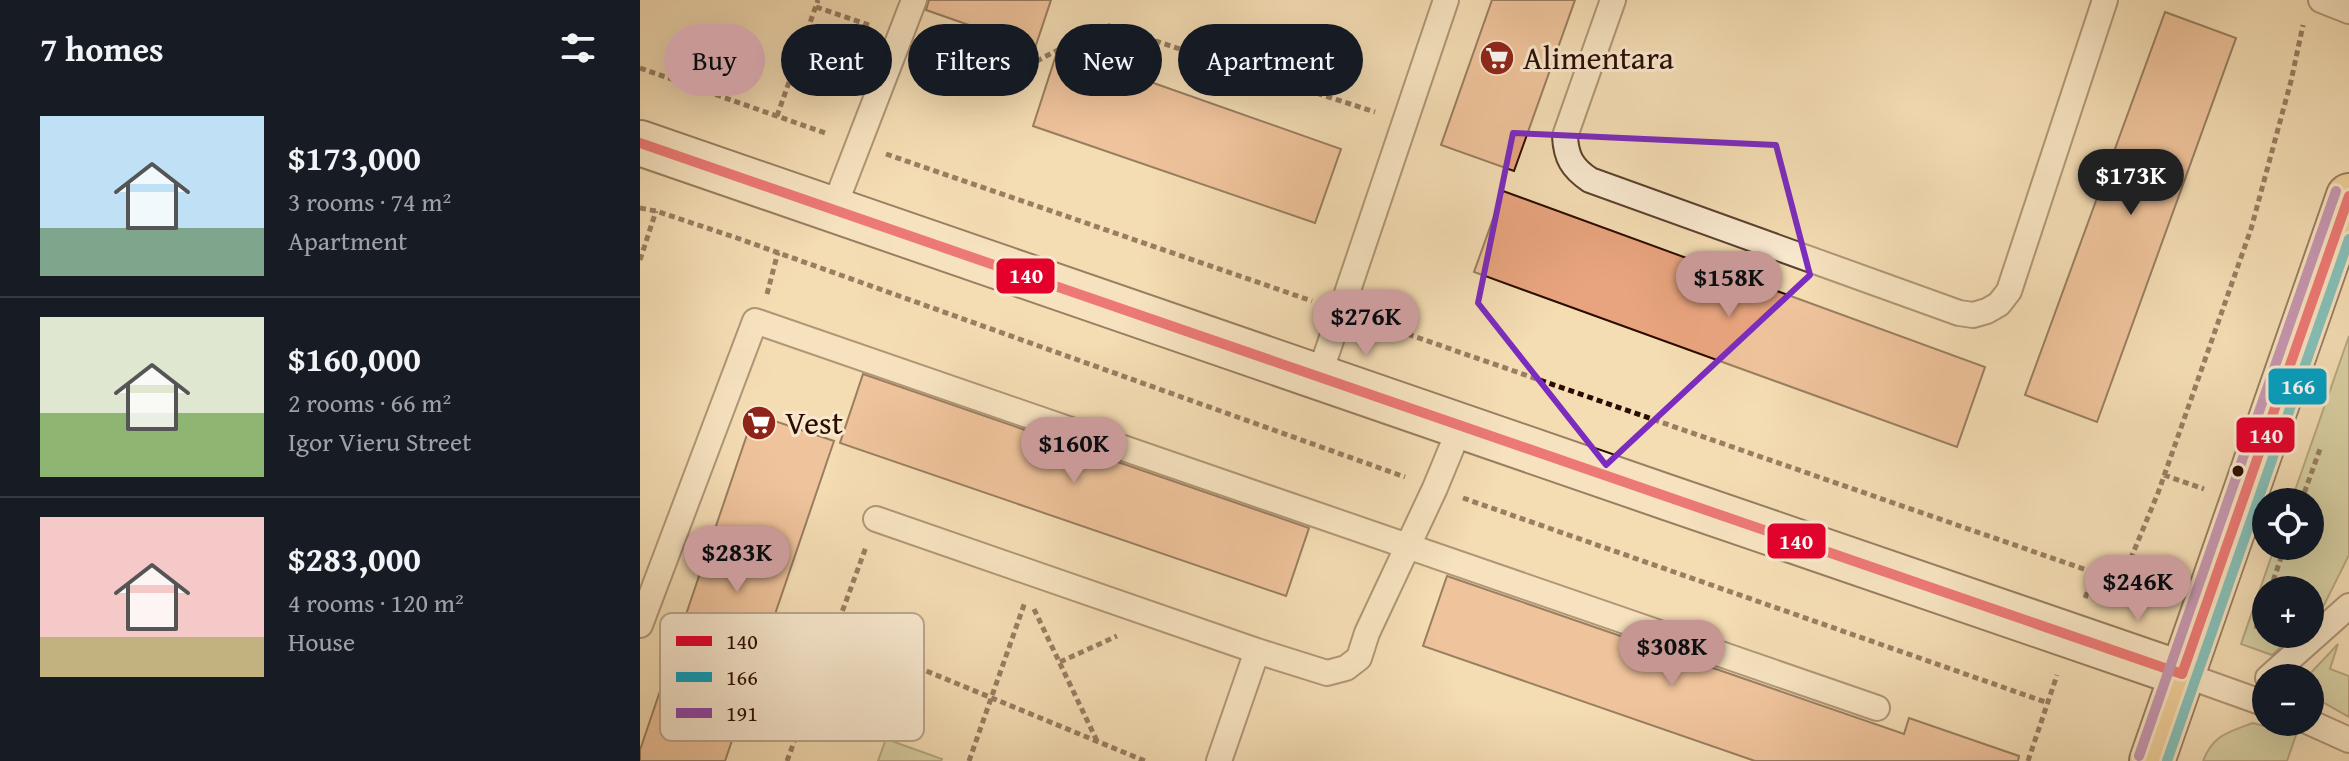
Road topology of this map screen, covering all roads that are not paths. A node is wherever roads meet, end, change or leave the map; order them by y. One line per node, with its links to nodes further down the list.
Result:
1 (914, 0): 9 (lane)
2 (1446, 0): 10 (lane)
3 (1613, 0): 4 (lane)
4 (2105, 0)
5 (2313, 7): 6 (lane)
6 (2349, 11)
7 (643, 153): 9 (street)
8 (2349, 196): 18 (main road)
9 (833, 210): 10 (street)
10 (1318, 379): 11 (street)
11 (1461, 425): 13 (lane); 18 (street)
12 (876, 519): 16 (lane)
13 (1408, 545): 15 (lane); 16 (lane); 20 (lane)
14 (2349, 606): 17 (lane)
15 (640, 625)
16 (1257, 651): 23 (lane)
17 (2284, 664)
18 (2182, 674): 19 (lane); 24 (main road)
19 (2252, 698)
20 (1877, 708)
21 (2324, 729): 22 (lane)
22 (2349, 740)
23 (1219, 761)
24 (2152, 761)

